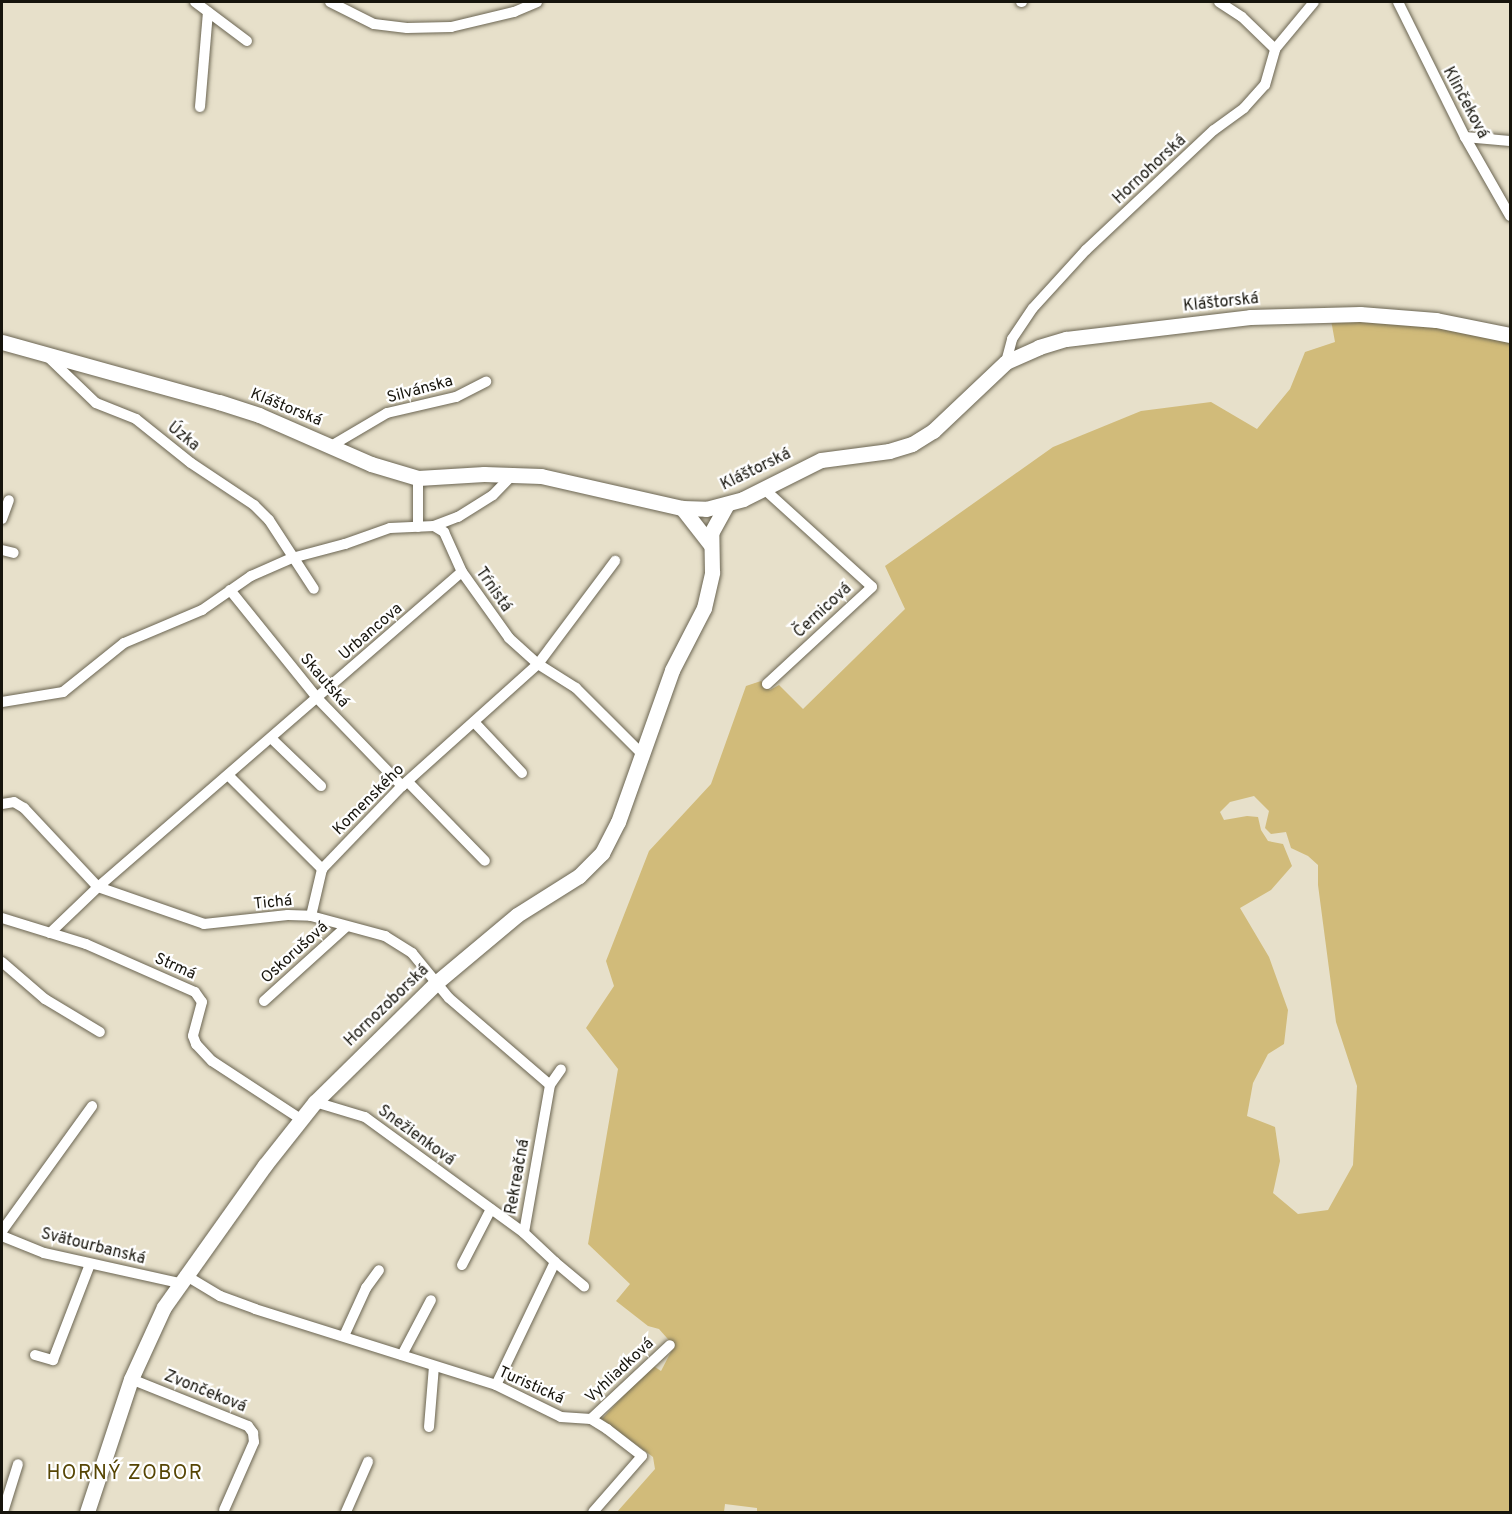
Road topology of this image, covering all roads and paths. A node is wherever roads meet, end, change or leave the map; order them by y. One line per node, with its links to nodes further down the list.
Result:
1 (195, 2): 7 (street)
2 (330, 2): 3 (street)
3 (537, 2)
4 (1219, 2): 9 (street)
5 (1314, 2): 9 (street, Hornohorská)
6 (1398, 2): 11 (street, Klinčeková)
7 (208, 12): 8 (street); 10 (street)
8 (247, 42)
9 (1275, 49): 17 (street, Hornohorská)
10 (200, 107)
11 (1465, 137): 12 (street); 13 (street, Klinčeková)
12 (1510, 141)
13 (1510, 216)
14 (1510, 335): 17 (street, Kláštorská)
15 (2, 342): 16 (street, Kláštorská)
16 (44, 353): 19 (street, Kláštorská); 32 (street, Úzka)
17 (1006, 362): 22 (street, Kláštorská)
18 (486, 382): 19 (street, Silvánska)
19 (331, 446): 21 (street, Kláštorská)
20 (514, 474): 21 (street, Kláštorská); 25 (street, Kláštorská); 27 (street)
21 (418, 478): 28 (street)
22 (763, 488): 24 (street, Kláštorská); 38 (street, Černicová)
23 (9, 501): 26 (street)
24 (726, 506): 25 (street, Kláštorská); 29 (street, Hornozoborská)
25 (682, 507): 29 (street)
26 (2, 519)
27 (434, 526): 28 (street); 34 (street, Tŕnistá)
28 (418, 527): 32 (street)
29 (710, 544): 43 (street, Hornozoborská)
30 (2, 549): 31 (street)
31 (14, 553)
32 (292, 558): 35 (street, Úzka); 36 (street)
33 (615, 561): 37 (street)
34 (462, 572): 37 (street, Tŕnistá); 39 (street, Urbancova)
35 (314, 589)
36 (230, 590): 39 (street, Skautská); 40 (street)
37 (538, 664): 41 (street, Komenského); 43 (street, Tŕnistá)
38 (767, 684)
39 (318, 699): 42 (street, Urbancova); 46 (street, Skautská)
40 (2, 702)
41 (474, 722): 44 (street); 46 (street, Komenského)
42 (272, 739): 45 (street, Urbancova); 47 (street)
43 (642, 754): 57 (street, Hornozoborská)
44 (522, 773)
45 (229, 776): 50 (street); 51 (street, Urbancova)
46 (405, 784): 49 (street, Skautská); 50 (street, Komenského)
47 (321, 786)
48 (2, 804): 51 (street)
49 (485, 861)
50 (322, 869): 52 (street)
51 (98, 887): 52 (street, Tichá); 55 (street, Urbancova)
52 (311, 916): 54 (street, Tichá)
53 (2, 918): 55 (street, Strmá)
54 (346, 927): 57 (street, Tichá); 58 (street, Oskorušová)
55 (51, 933): 64 (street, Strmá)
56 (2, 962): 59 (street)
57 (436, 982): 61 (street); 62 (street, Hornozoborská)
58 (264, 1001)
59 (100, 1032)
60 (561, 1069): 61 (street, Rekreačná)
61 (550, 1085): 67 (street, Rekreačná)
62 (315, 1102): 64 (street, Hornozoborská); 65 (street, Snežienková)
63 (92, 1106): 66 (street)
64 (302, 1120): 73 (street, Hornozoborská)
65 (491, 1209): 67 (street, Snežienková); 71 (street)
66 (2, 1231)
67 (524, 1233): 69 (street, Rekreačná)
68 (2, 1236): 70 (street, Svätourbanská)
69 (555, 1262): 74 (street, Rekreačná); 82 (street)
70 (90, 1264): 73 (street, Svätourbanská); 78 (street)
71 (462, 1265)
72 (379, 1270): 76 (street)
73 (182, 1279): 76 (street, Turistická); 81 (street, Hornozoborská)
74 (584, 1286)
75 (431, 1300): 79 (street)
76 (344, 1336): 79 (street, Turistická)
77 (670, 1345): 83 (street, Vyhliadková)
78 (34, 1355)
79 (402, 1355): 80 (street, Turistická)
80 (434, 1366): 82 (street, Turistická); 84 (street)
81 (130, 1380): 88 (street, Zvončeková); 90 (street, Hornozoborská)
82 (496, 1385): 83 (street, Turistická)
83 (591, 1419): 87 (street)
84 (429, 1427)
85 (368, 1462): 91 (street)
86 (18, 1464): 89 (street)
87 (603, 1507): 92 (street)
88 (224, 1510)
89 (3, 1512)
90 (89, 1512)
91 (345, 1512)
92 (593, 1512)

